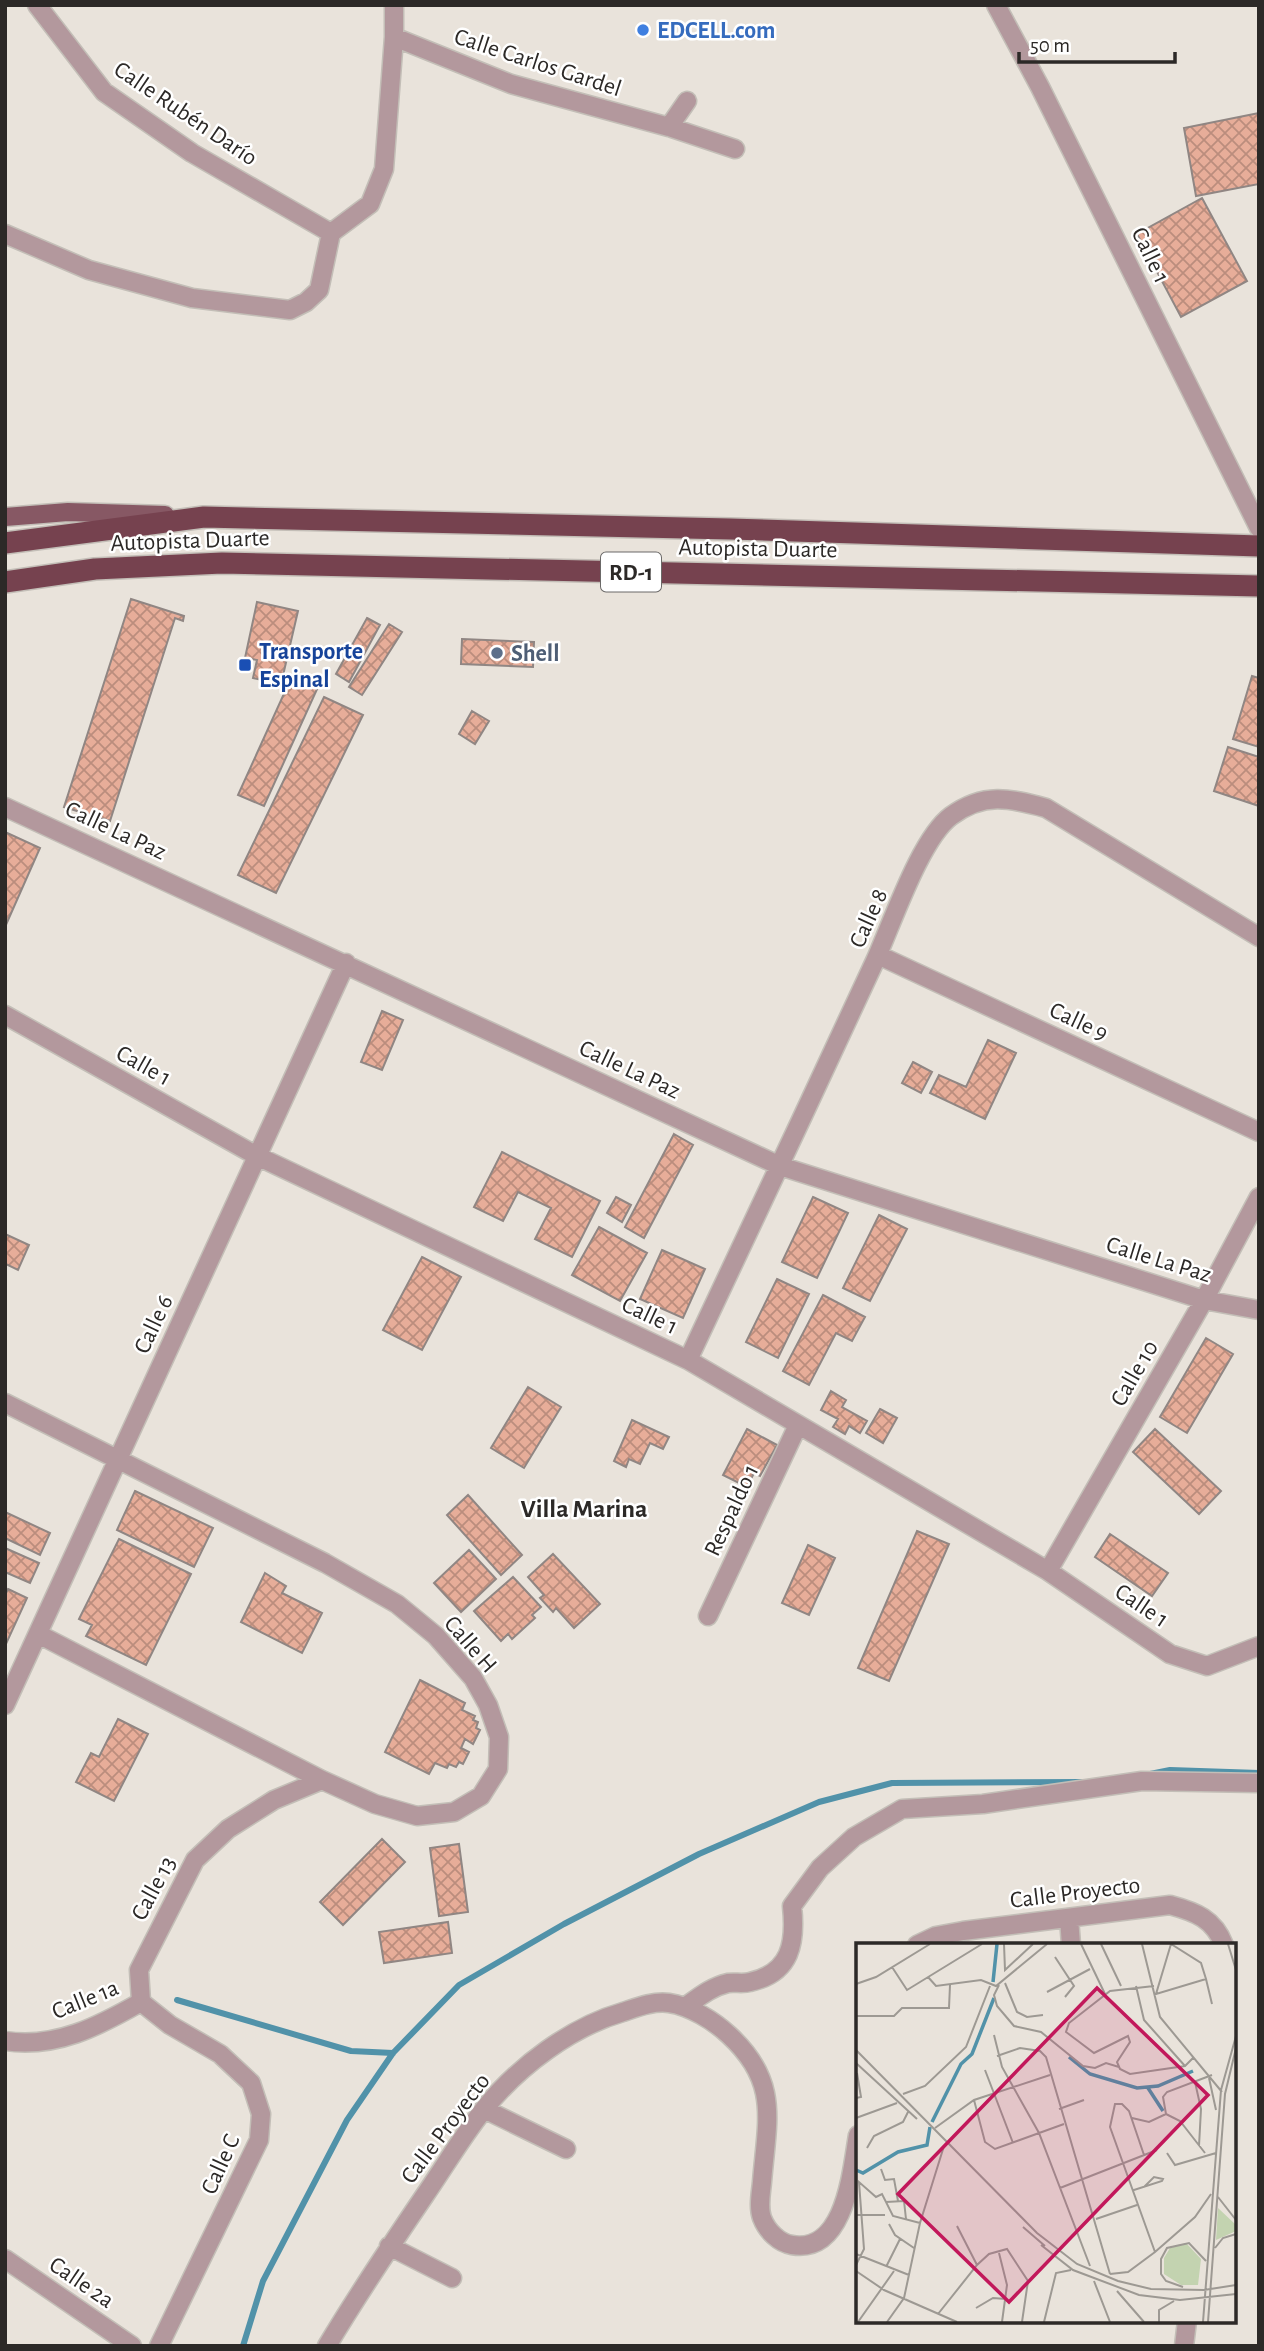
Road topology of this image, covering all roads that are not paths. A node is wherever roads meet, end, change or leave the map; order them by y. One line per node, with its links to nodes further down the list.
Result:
1 (37, 5): 8 (street, Calle Rubén Darío)
2 (394, 5): 4 (street)
3 (996, 5): 12 (street, Calle 1)
4 (394, 37): 6 (street, Calle Carlos Gardel); 8 (street)
5 (687, 101): 6 (street)
6 (669, 127): 7 (street, Calle Carlos Gardel)
7 (735, 149)
8 (331, 233): 9 (street)
9 (5, 234)
10 (5, 517): 11 (main road, Autopista Duarte)
11 (204, 517): 13 (highway, Autopista Duarte / RD-1); 14 (highway, Autopista Duarte / RD-1)
12 (1259, 528)
13 (5, 542)
14 (1259, 546)
15 (5, 582): 16 (highway, Autopista Duarte / RD-1)
16 (1259, 586)
17 (5, 807): 20 (street, Calle La Paz)
18 (1259, 937): 19 (street, Calle 8)
19 (878, 955): 22 (street, Calle 9); 24 (street, Calle 8)
20 (346, 963): 23 (street, Calle 6); 24 (street, Calle La Paz)
21 (5, 1015): 23 (street, Calle 1)
22 (1259, 1132)
23 (257, 1157): 28 (street, Calle 1); 31 (street, Calle 6)
24 (780, 1166): 26 (street, Calle La Paz); 28 (street, Calle 8)
25 (1259, 1197): 26 (street, Calle 10)
26 (1204, 1300): 27 (street, Calle La Paz); 32 (street, Calle 10)
27 (1259, 1310)
28 (688, 1360): 30 (street, Calle 1)
29 (5, 1403): 31 (street, Calle H)
30 (798, 1425): 32 (street, Calle 1); 33 (street, Respaldo 1)
31 (118, 1460): 34 (street, Calle 6); 37 (street, Calle H)
32 (1048, 1571): 35 (street, Calle 1)
33 (708, 1616)
34 (38, 1633): 36 (street, Calle 6); 37 (street, Calle H)
35 (1259, 1646)
36 (5, 1705)
37 (322, 1780): 43 (street, Calle 13)
38 (1259, 1783): 44 (street)
39 (1069, 1918): 40 (street, Calle Proyecto); 41 (street); 42 (street, Calle Proyecto)
40 (921, 1943)
41 (1071, 1943)
42 (1223, 1943)
43 (141, 2003): 45 (street, Calle 1a); 55 (street, Calle C)
44 (685, 2007): 46 (street, Calle Proyecto); 49 (street, Calle Proyecto)
45 (5, 2041)
46 (484, 2109): 47 (street); 50 (street, Calle Proyecto)
47 (566, 2149)
48 (856, 2156): 49 (street, Calle Proyecto)
49 (851, 2210)
50 (389, 2246): 52 (street); 56 (street, Calle Proyecto)
51 (5, 2259): 54 (street, Calle 2a)
52 (452, 2278)
53 (1187, 2323): 57 (street)
54 (132, 2346)
55 (159, 2346)
56 (327, 2346)
57 (1184, 2346)

